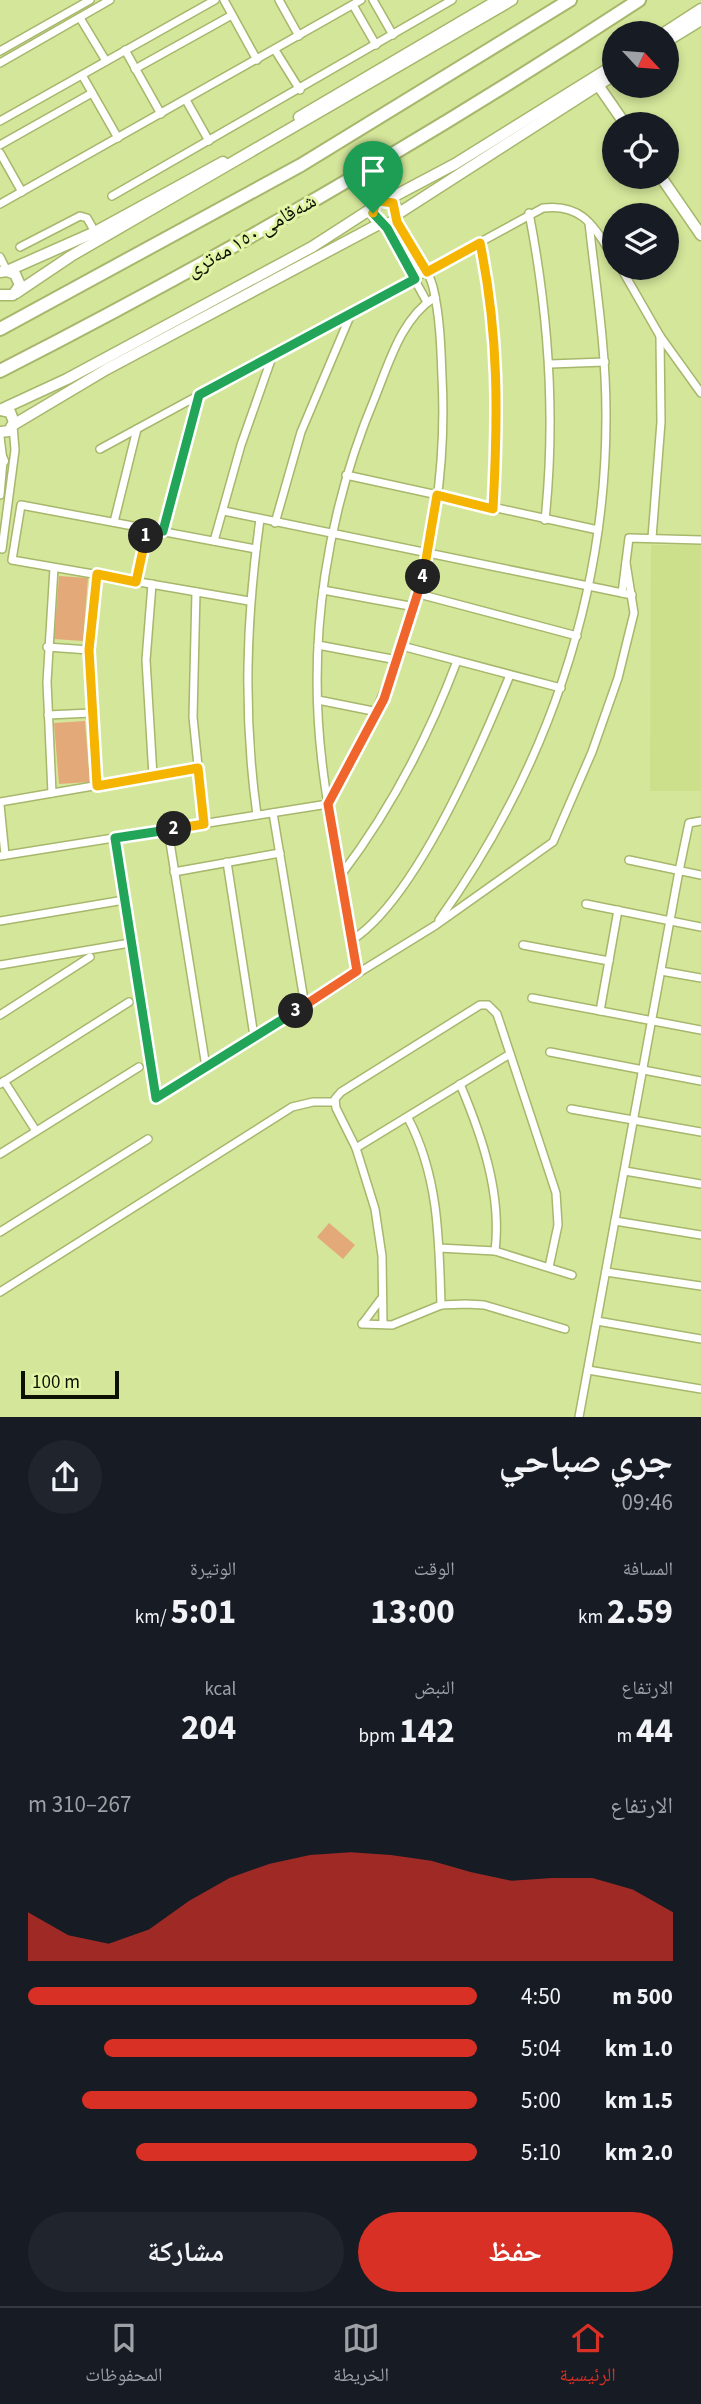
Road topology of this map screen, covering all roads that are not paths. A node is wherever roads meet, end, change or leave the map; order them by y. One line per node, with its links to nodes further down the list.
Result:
1 (71, 0): 15 (street)
2 (90, 0): 15 (street)
3 (110, 0): 18 (street)
4 (215, 0): 27 (street)
5 (224, 0): 17 (street)
6 (279, 0): 25 (street)
7 (373, 0): 24 (street)
8 (452, 0): 24 (street)
9 (498, 0): 14 (street)
10 (512, 0): 68 (street)
11 (570, 0): 72 (highway, شەقامی ١٥٠ مەتری)
12 (639, 0): 77 (highway, شەقامی ١٥٠ مەتری)
13 (357, 2): 25 (street); 26 (street)
14 (484, 3): 58 (street)
15 (76, 8): 19 (street)
16 (701, 9): 21 (street)
17 (232, 15): 30 (street); 33 (street)
18 (80, 18): 22 (street); 31 (street)
19 (56, 19): 22 (street); 29 (street)
20 (701, 20): 23 (street)
21 (679, 23)
22 (61, 29): 32 (street)
23 (679, 34)
24 (393, 35): 26 (street)
25 (299, 36): 28 (street)
26 (376, 45): 38 (street)
27 (125, 50): 31 (street); 33 (street)
28 (275, 50): 30 (street); 38 (street)
29 (0, 51)
30 (257, 60): 40 (street)
31 (106, 61): 35 (street)
32 (0, 63)
33 (135, 69): 42 (street)
34 (602, 72): 51 (street)
35 (82, 75): 39 (street); 43 (street)
36 (602, 82): 37 (street)
37 (598, 85): 41 (street); 55 (street)
38 (300, 90): 45 (street)
39 (92, 93): 44 (street); 46 (street)
40 (186, 100): 42 (street); 45 (street)
41 (617, 112)
42 (161, 114): 44 (street)
43 (0, 121)
44 (118, 138): 49 (street)
45 (209, 141): 50 (street)
46 (0, 145)
47 (0, 153): 49 (street)
48 (669, 189): 59 (street)
49 (22, 192): 52 (street)
50 (112, 196)
51 (387, 200): 53 (street); 55 (street)
52 (0, 204)
53 (374, 207): 56 (street); 80 (street)
54 (529, 213): 57 (street); 61 (street); 76 (street)
55 (396, 216): 56 (street); 65 (street)
56 (382, 223): 66 (street); 81 (street)
57 (589, 223): 60 (street); 75 (street)
58 (95, 232): 62 (street); 64 (street)
59 (701, 235)
60 (602, 241)
61 (480, 243): 65 (street); 89 (street)
62 (20, 247)
63 (0, 257): 64 (street)
64 (4, 272): 68 (street)
65 (427, 272): 66 (street); 69 (street)
66 (415, 279): 70 (street); 71 (street)
67 (628, 280): 73 (street)
68 (6, 296)
69 (435, 296): 70 (street); 88 (street)
70 (427, 302): 86 (street)
71 (351, 314): 74 (street); 94 (street)
72 (0, 329)
73 (660, 335): 78 (street); 99 (street)
74 (273, 357): 79 (street); 90 (street)
75 (605, 362): 76 (street); 96 (street)
76 (550, 364): 92 (street)
77 (0, 372)
78 (701, 393)
79 (199, 395): 82 (street); 97 (street)
80 (0, 410): 81 (street)
81 (13, 426): 83 (street); 102 (street)
82 (137, 429): 84 (street); 93 (street)
83 (0, 435): 85 (street)
84 (100, 449)
85 (1, 458): 87 (street)
86 (346, 475): 88 (street); 98 (street)
87 (0, 495)
88 (437, 495): 89 (street); 104 (street)
89 (493, 509): 92 (street)
90 (224, 511): 91 (street); 101 (street)
91 (260, 519): 94 (street); 103 (street)
92 (545, 520): 96 (street)
93 (114, 522): 95 (street); 107 (street)
94 (275, 523): 98 (street)
95 (148, 528): 97 (street); 109 (street)
96 (598, 530): 111 (street)
97 (163, 531): 101 (street)
98 (331, 535): 104 (street); 112 (street)
99 (652, 538): 100 (street); 106 (street)
100 (701, 540)
101 (214, 541): 103 (street)
102 (1, 548): 105 (street)
103 (256, 549): 117 (street)
104 (428, 555): 111 (street); 115 (street)
105 (0, 557)
106 (626, 563): 114 (street); 116 (street)
107 (54, 568): 108 (street); 122 (street)
108 (97, 574): 109 (street); 123 (street)
109 (136, 582): 110 (street)
110 (152, 584): 113 (street); 133 (street)
111 (589, 586): 114 (street); 119 (street)
112 (323, 590): 118 (street); 120 (street)
113 (196, 592): 117 (street); 132 (street)
114 (622, 593): 116 (street)
115 (419, 594): 118 (street); 119 (street)
116 (632, 595): 157 (street)
117 (249, 601): 139 (street)
118 (415, 607): 121 (street)
119 (577, 636): 127 (street)
120 (318, 645): 124 (street); 128 (street)
121 (402, 646): 124 (street); 125 (street)
122 (47, 647): 123 (street); 131 (street)
123 (89, 650): 130 (street)
124 (397, 660): 129 (street)
125 (457, 661): 126 (street); 150 (street)
126 (510, 674): 127 (street); 159 (street)
127 (561, 688): 157 (street)
128 (318, 700): 129 (street); 137 (street)
129 (377, 712): 137 (street)
130 (91, 713): 131 (street); 134 (street)
131 (48, 715): 135 (street)
132 (198, 768): 133 (street); 141 (street)
133 (153, 776): 134 (street)
134 (97, 786): 135 (street)
135 (52, 793): 136 (street)
136 (0, 803): 145 (street)
137 (328, 804): 138 (street); 150 (street)
138 (274, 813): 139 (street); 144 (street)
139 (257, 815): 141 (street)
140 (701, 821): 148 (street)
141 (204, 824): 142 (street)
142 (168, 830): 143 (street); 149 (street)
143 (115, 838): 145 (street); 152 (street)
144 (279, 853): 147 (street); 170 (street)
145 (3, 856)
146 (629, 860): 148 (street)
147 (227, 862): 149 (street); 175 (street)
148 (678, 871): 151 (street); 156 (street)
149 (174, 872): 179 (street)
150 (341, 875): 159 (street)
151 (701, 875)
152 (124, 900): 155 (street); 160 (street)
153 (586, 904): 154 (street)
154 (618, 910): 156 (street); 163 (street)
155 (0, 921)
156 (670, 921): 158 (street); 166 (street)
157 (436, 925): 165 (street)
158 (701, 927)
159 (352, 940): 165 (street)
160 (130, 943): 164 (street); 179 (street)
161 (523, 945): 163 (street)
162 (90, 957): 172 (street)
163 (609, 961): 171 (street)
164 (0, 965)
165 (357, 971): 170 (street)
166 (661, 971): 167 (street); 173 (street)
167 (701, 978)
168 (532, 998): 171 (street)
169 (129, 1002): 182 (street)
170 (305, 1006): 175 (street)
171 (600, 1010): 173 (street)
172 (0, 1014)
173 (652, 1021): 174 (street); 180 (street)
174 (701, 1030)
175 (254, 1036): 179 (street)
176 (550, 1052): 180 (street)
177 (510, 1054): 183 (street); 184 (street); 200 (street)
178 (139, 1067): 188 (street)
179 (206, 1067)
180 (643, 1070): 181 (street); 187 (street)
181 (701, 1081)
182 (2, 1083): 188 (street)
183 (460, 1084): 186 (street); 199 (street)
184 (335, 1102): 191 (street); 204 (street)
185 (571, 1110): 187 (street)
186 (408, 1118): 191 (street); 198 (street)
187 (634, 1121): 189 (street); 193 (street)
188 (36, 1131): 192 (street)
189 (701, 1132)
190 (148, 1139): 196 (street)
191 (356, 1148): 205 (street)
192 (0, 1154)
193 (625, 1171): 194 (street); 195 (street)
194 (701, 1184)
195 (615, 1220): 197 (street); 201 (street)
196 (0, 1232)
197 (701, 1235)
198 (439, 1248): 199 (street); 206 (street)
199 (495, 1251): 200 (street)
200 (549, 1267): 202 (street)
201 (606, 1272): 203 (street); 207 (street)
202 (572, 1275)
203 (701, 1286)
204 (0, 1292)
205 (383, 1292): 208 (street); 208 (street)
206 (441, 1305): 208 (street); 209 (street)
207 (597, 1321): 210 (street); 211 (street)
208 (383, 1324)
209 (565, 1329)
210 (701, 1339)
211 (588, 1370): 212 (street); 213 (street)
212 (701, 1386)
213 (579, 1417)

